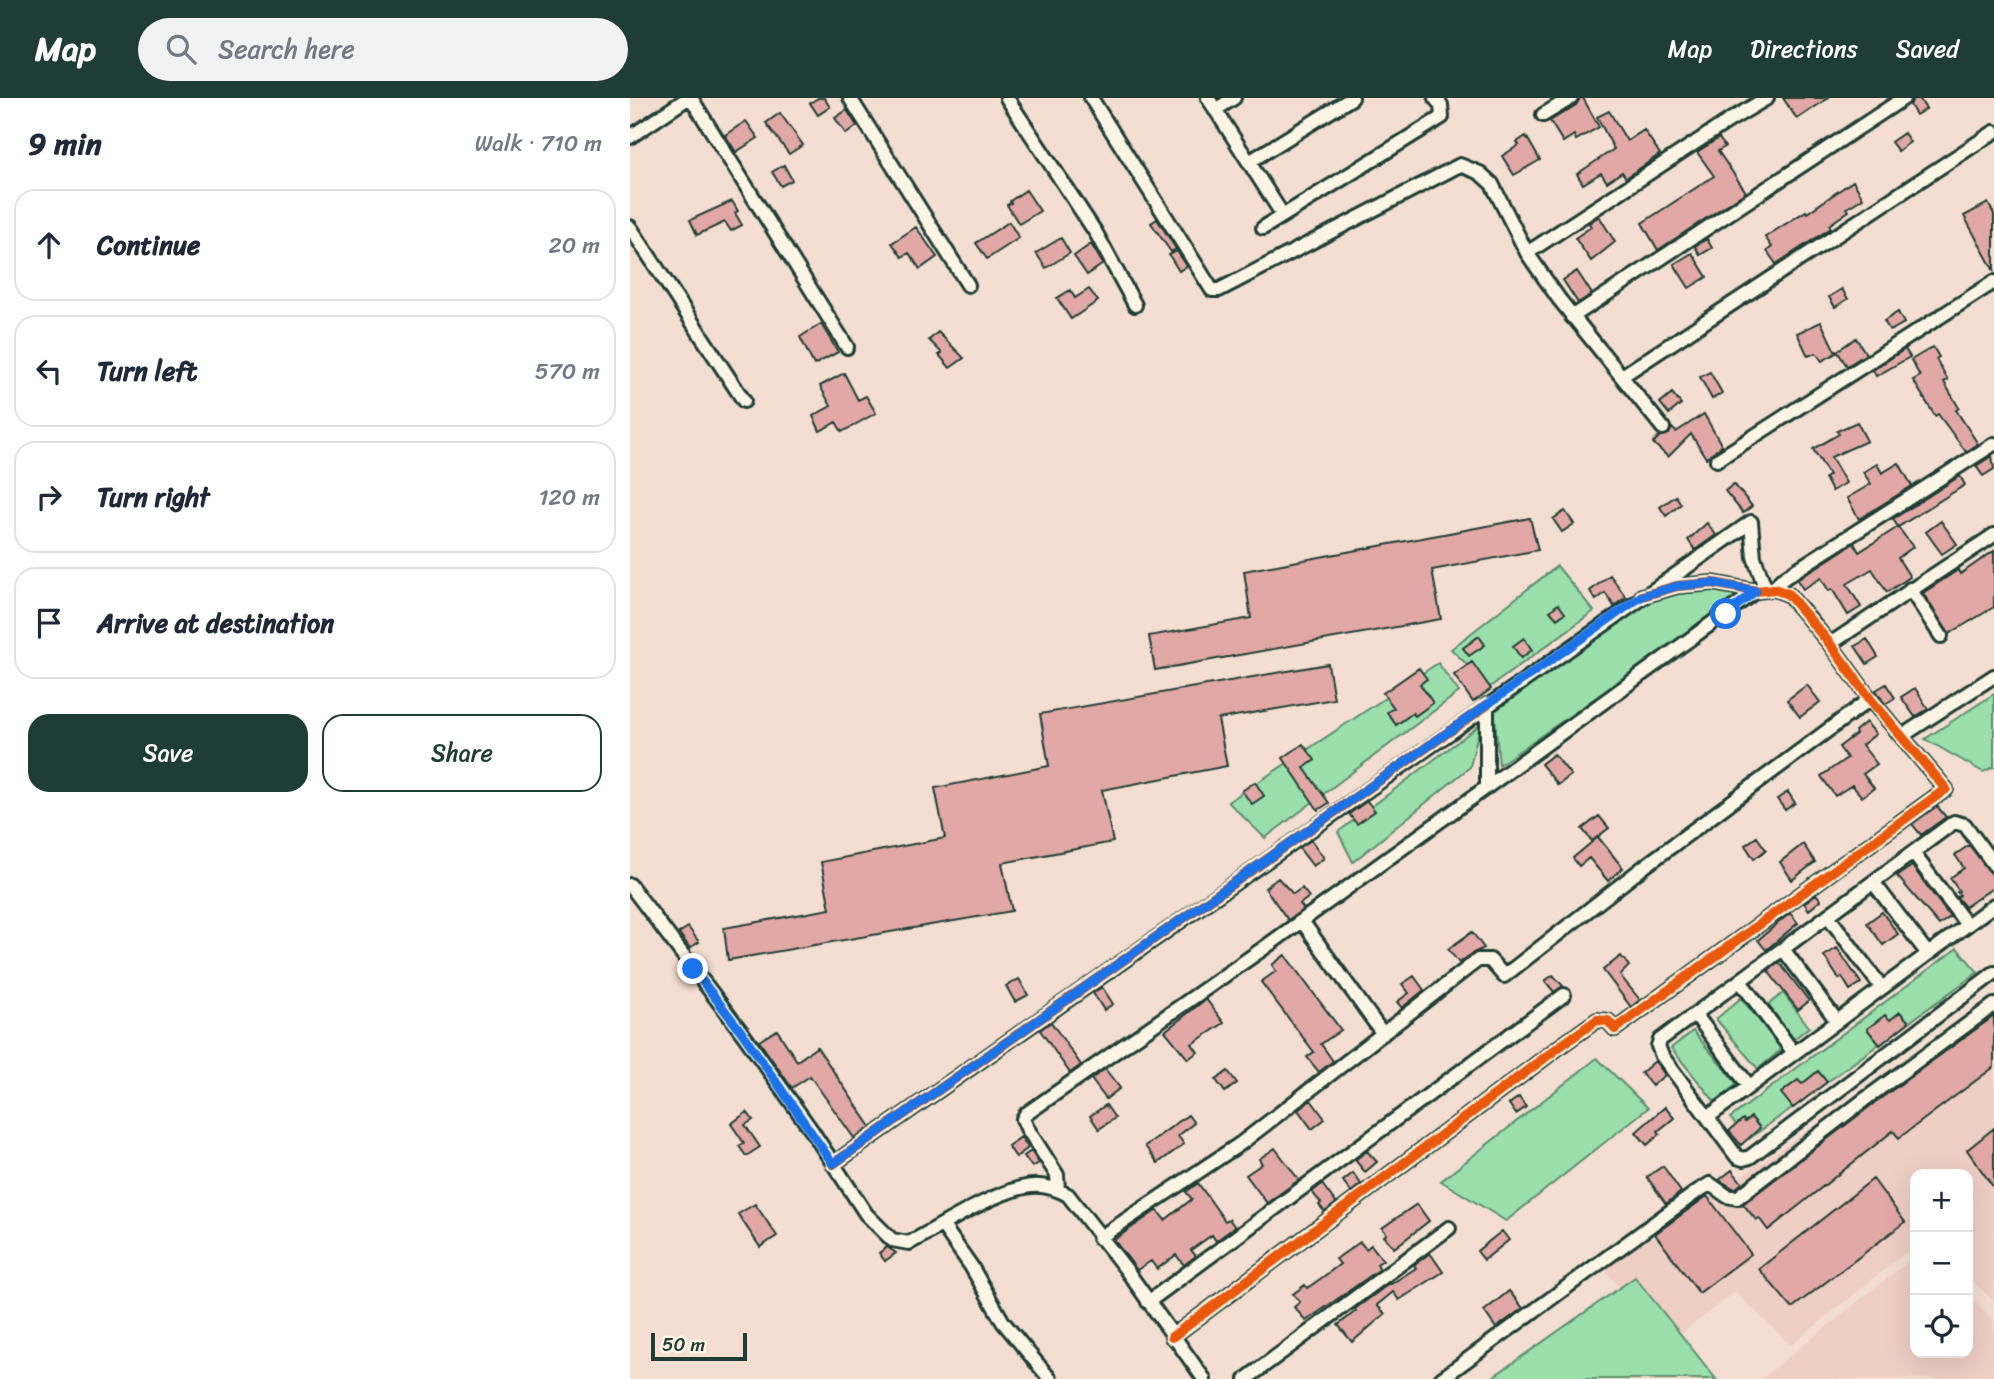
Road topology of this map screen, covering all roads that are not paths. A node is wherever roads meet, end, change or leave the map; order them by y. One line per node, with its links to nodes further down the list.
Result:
1 (689, 98): 15 (street); 25 (street)
2 (850, 98): 22 (street)
3 (1007, 98): 23 (street)
4 (1091, 98): 20 (street)
5 (1208, 98): 12 (street)
6 (1234, 98): 12 (street)
7 (1352, 98): 16 (street)
8 (1435, 98): 17 (street)
9 (1571, 98): 13 (street)
10 (1768, 98): 20 (street)
11 (1904, 98): 24 (street)
12 (1215, 110): 16 (street)
13 (1543, 115)
14 (1994, 132): 26 (street)
15 (630, 137)
16 (1249, 162): 17 (street)
17 (1282, 214): 19 (street)
18 (630, 227): 27 (street)
19 (1262, 228)
20 (1527, 253): 24 (street)
21 (1994, 282): 30 (street)
22 (968, 285)
23 (1135, 305)
24 (1572, 317): 26 (street)
25 (847, 347)
26 (1622, 376): 28 (street)
27 (744, 401)
28 (1663, 428)
29 (1994, 444): 33 (street)
30 (1717, 460)
31 (1994, 535): 32 (street)
32 (1910, 589): 35 (street); 36 (street)
33 (1765, 590): 34 (street); 34 (street); 36 (street); 41 (street)
34 (1642, 596): 39 (street)
35 (1941, 636)
36 (1830, 644): 38 (street)
37 (1994, 676): 40 (street)
38 (1870, 699): 40 (street); 59 (street)
39 (1487, 705): 41 (street); 63 (street)
40 (1902, 736): 69 (street)
41 (1487, 787): 48 (street)
42 (1913, 853): 43 (street); 44 (street); 49 (street)
43 (1994, 865)
44 (1873, 882): 47 (street); 51 (street)
45 (630, 885): 63 (street)
46 (1994, 905): 49 (street)
47 (1828, 916): 50 (street); 54 (street)
48 (1302, 921): 59 (street); 64 (street)
49 (1967, 925): 51 (street)
50 (1783, 949): 53 (street); 58 (street)
51 (1927, 954): 54 (street)
52 (1994, 973): 62 (street)
53 (1740, 981): 57 (street); 60 (street)
54 (1882, 988): 58 (street)
55 (1564, 995): 68 (street)
56 (1994, 1005): 73 (street)
57 (1695, 1014): 61 (street); 62 (street)
58 (1837, 1021): 60 (street)
59 (1383, 1034): 67 (street)
60 (1794, 1053): 61 (street)
61 (1749, 1086): 62 (street)
62 (1708, 1117)
63 (833, 1164): 65 (street)
64 (1058, 1189): 65 (street); 67 (street)
65 (943, 1226): 70 (street)
66 (1449, 1228): 72 (street)
67 (1100, 1238): 68 (street)
68 (1148, 1302): 69 (street)
69 (1172, 1337): 71 (street)
70 (1050, 1379)
71 (1204, 1379)
72 (1246, 1379)
73 (1441, 1379)

